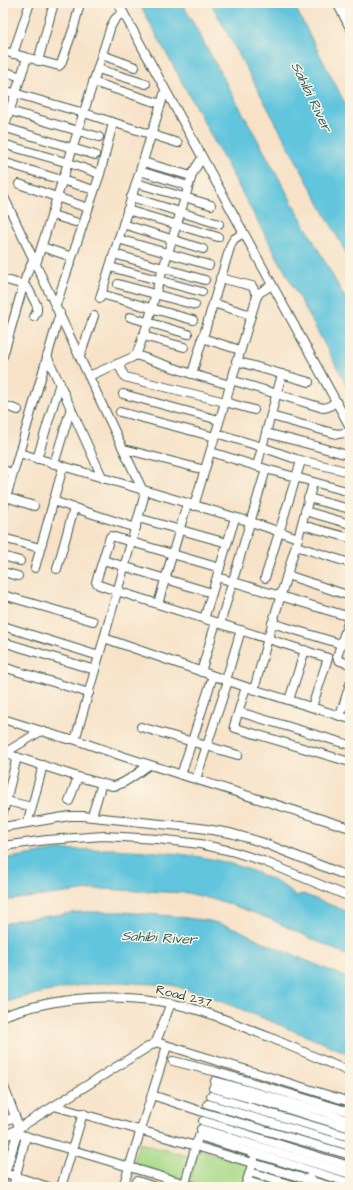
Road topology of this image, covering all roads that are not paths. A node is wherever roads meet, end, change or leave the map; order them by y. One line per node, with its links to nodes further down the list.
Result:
1 (4, 3): 7 (street)
2 (30, 3): 12 (street)
3 (54, 3): 15 (street)
4 (80, 3): 15 (street)
5 (118, 3): 9 (street)
6 (337, 3): 8 (street)
7 (3, 7)
8 (347, 9): 10 (street)
9 (123, 12): 13 (street); 23 (street)
10 (350, 28)
11 (3, 51): 12 (street)
12 (13, 54): 14 (street)
13 (102, 55): 16 (street); 17 (street)
14 (27, 58): 15 (street); 19 (street)
15 (38, 61)
16 (135, 67)
17 (98, 68): 20 (street); 21 (street)
18 (3, 71): 19 (street)
19 (21, 77): 24 (street)
20 (94, 82): 25 (street); 27 (street)
21 (146, 84)
22 (3, 90): 24 (street)
23 (165, 91): 25 (street); 37 (street)
24 (16, 94): 26 (street); 27 (street)
25 (161, 104): 31 (street)
26 (6, 110): 29 (street); 30 (street)
27 (84, 113): 28 (street); 30 (street)
28 (113, 123): 31 (street); 42 (street)
29 (4, 129): 35 (street)
30 (79, 131): 32 (street); 35 (street)
31 (152, 135): 33 (street); 39 (street)
32 (99, 137)
33 (178, 143)
34 (3, 144): 40 (street)
35 (73, 148): 36 (street); 40 (street)
36 (95, 155)
37 (202, 158): 43 (street); 63 (street)
38 (3, 162): 44 (street)
39 (143, 162): 41 (street); 43 (street)
40 (69, 163): 42 (street); 44 (street)
41 (140, 171): 45 (street); 47 (street)
42 (100, 174): 48 (street)
43 (191, 176): 47 (street)
44 (63, 180): 48 (street); 49 (street)
45 (136, 183): 50 (street); 51 (street)
46 (19, 184): 49 (street)
47 (188, 186): 51 (street)
48 (94, 190): 54 (street)
49 (58, 197): 54 (street); 58 (street)
50 (131, 197): 55 (street); 57 (street)
51 (185, 197): 53 (street); 57 (street)
52 (4, 198): 56 (street); 72 (street)
53 (211, 205)
54 (88, 208): 71 (street)
55 (127, 210): 60 (street); 61 (street)
56 (3, 211)
57 (180, 212): 61 (street); 62 (street)
58 (52, 215): 59 (street); 67 (street)
59 (75, 222)
60 (123, 224): 65 (street); 66 (street)
61 (176, 224): 64 (street); 66 (street)
62 (219, 224)
63 (243, 233): 76 (street); 82 (street)
64 (218, 237)
65 (118, 239): 69 (street); 70 (street)
66 (172, 239): 68 (street); 69 (street)
67 (42, 247): 71 (street); 72 (street)
68 (203, 249)
69 (168, 253): 73 (street); 75 (street)
70 (114, 254): 74 (street); 75 (street)
71 (72, 257): 87 (street)
72 (35, 261): 81 (street); 87 (street)
73 (209, 265)
74 (110, 267): 79 (street); 89 (street)
75 (163, 268): 78 (street); 79 (street)
76 (220, 278): 85 (street); 86 (street)
77 (3, 279): 81 (street)
78 (204, 280)
79 (159, 281): 83 (street); 84 (street)
80 (118, 284): 84 (street)
81 (24, 285): 93 (street); 103 (street)
82 (272, 285): 85 (street); 117 (street)
83 (202, 292)
84 (155, 294): 88 (street); 89 (street)
85 (257, 295): 91 (street)
86 (213, 303): 91 (street); 99 (street)
87 (56, 305): 90 (street)
88 (195, 305)
89 (152, 308): 95 (street); 96 (street)
90 (60, 313): 104 (street); 105 (street)
91 (251, 315): 101 (street)
92 (94, 316): 105 (street)
93 (34, 317)
94 (130, 317): 96 (street)
95 (193, 320)
96 (148, 323): 97 (street); 98 (street)
97 (188, 334)
98 (143, 336): 100 (street); 102 (street)
99 (202, 338): 101 (street); 108 (street)
100 (184, 347)
101 (240, 350): 106 (street)
102 (136, 355): 107 (street); 108 (street)
103 (3, 356)
104 (47, 356): 113 (street); 132 (street)
105 (80, 356): 110 (street)
106 (236, 361): 109 (street); 111 (street)
107 (118, 364): 110 (street); 116 (street)
108 (192, 374): 111 (street)
109 (282, 374): 112 (street); 115 (street)
110 (89, 376): 130 (street)
111 (230, 382): 115 (street); 116 (street)
112 (309, 382)
113 (60, 383): 119 (street); 134 (street)
114 (123, 394): 124 (street)
115 (277, 394): 117 (street); 123 (street)
116 (225, 402): 121 (street); 124 (street)
117 (336, 402): 125 (street)
118 (3, 405): 120 (street)
119 (71, 408): 136 (street); 145 (street)
120 (18, 410)
121 (254, 410)
122 (120, 412): 128 (street)
123 (271, 416): 126 (street); 127 (street)
124 (219, 420): 128 (street)
125 (350, 427)
126 (350, 432)
127 (266, 433): 129 (street); 133 (street)
128 (215, 435): 129 (street); 131 (street)
129 (262, 447): 135 (street); 137 (street)
130 (124, 449): 141 (street); 147 (street)
131 (211, 452): 137 (street); 141 (street)
132 (19, 453): 134 (street); 143 (street)
133 (344, 454)
134 (37, 459): 136 (street)
135 (301, 461): 142 (street); 144 (street)
136 (54, 464): 138 (street)
137 (257, 466): 139 (street)
138 (64, 467): 145 (street); 151 (street)
139 (266, 469): 144 (street); 159 (street)
140 (3, 470): 143 (street)
141 (205, 470): 152 (street)
142 (350, 472)
143 (13, 473): 149 (street)
144 (296, 478): 146 (street); 164 (street)
145 (103, 479): 147 (street)
146 (313, 483): 148 (street); 150 (street)
147 (143, 491): 152 (street); 157 (street)
148 (350, 492)
149 (5, 497): 153 (street)
150 (308, 498): 155 (street); 156 (street)
151 (54, 501): 154 (street); 170 (street)
152 (191, 505): 158 (street); 163 (street)
153 (34, 506)
154 (74, 508): 162 (street); 179 (street)
155 (350, 509)
156 (305, 511): 160 (street); 161 (street)
157 (138, 518): 162 (street); 163 (street)
158 (235, 518): 159 (street); 169 (street)
159 (251, 522): 164 (street); 186 (street)
160 (350, 524)
161 (302, 525): 166 (street); 168 (street)
162 (136, 528): 167 (street)
163 (180, 530): 169 (street); 171 (street)
164 (280, 532): 168 (street); 184 (street)
165 (3, 538): 170 (street)
166 (350, 538)
167 (132, 542): 171 (street); 173 (street); 176 (street)
168 (297, 542): 175 (street); 181 (street)
169 (228, 543): 178 (street)
170 (40, 548): 177 (street)
171 (173, 554): 178 (street); 185 (street)
172 (3, 556): 174 (street)
173 (103, 560): 176 (street); 187 (street)
174 (20, 562)
175 (350, 563)
176 (124, 566): 185 (street); 187 (street)
177 (35, 568)
178 (220, 568): 183 (street)
179 (57, 569)
180 (3, 572): 182 (street)
181 (287, 575): 190 (street); 191 (street)
182 (18, 576)
183 (217, 577): 186 (street); 188 (street)
184 (265, 578)
185 (166, 579): 188 (street); 192 (street)
186 (233, 582): 191 (street); 196 (street)
187 (117, 592): 192 (street); 200 (street)
188 (212, 593): 194 (street)
189 (3, 595): 195 (street)
190 (350, 596)
191 (280, 597): 193 (street); 197 (street)
192 (158, 604): 194 (street)
193 (350, 617): 203 (street)
194 (204, 619): 196 (street)
195 (93, 621)
196 (218, 623): 199 (street); 209 (street)
197 (272, 623): 201 (street); 203 (street)
198 (3, 626): 205 (street)
199 (241, 630): 201 (street); 211 (street)
200 (104, 638): 205 (street); 209 (street)
201 (268, 638): 204 (street); 213 (street)
202 (3, 642): 208 (street)
203 (341, 644): 206 (street)
204 (305, 650): 215 (street); 216 (street)
205 (99, 656): 208 (street)
206 (350, 664)
207 (3, 667): 214 (street)
208 (95, 670): 214 (street)
209 (201, 672): 210 (street)
210 (213, 676): 211 (street); 224 (street)
211 (227, 681): 213 (street); 226 (street)
212 (350, 684): 218 (street)
213 (250, 688): 215 (street); 217 (street)
214 (89, 693): 223 (street)
215 (289, 700): 216 (street)
216 (312, 708): 218 (street)
217 (239, 712): 225 (street); 230 (street)
218 (340, 716): 220 (street)
219 (3, 719): 222 (street)
220 (350, 719)
221 (141, 727): 224 (street)
222 (41, 731): 223 (street); 227 (street)
223 (73, 739): 232 (street)
224 (191, 742): 226 (street); 233 (street)
225 (350, 745)
226 (207, 746): 228 (street); 235 (street)
227 (4, 753): 229 (street)
228 (238, 755)
229 (17, 757): 231 (street); 237 (street)
230 (350, 762)
231 (43, 765): 234 (street); 239 (street)
232 (149, 765): 233 (street); 236 (street)
233 (180, 775): 235 (street)
234 (78, 776): 236 (street); 238 (street)
235 (196, 779): 244 (street)
236 (102, 783): 241 (street)
237 (6, 801): 239 (street); 240 (street)
238 (70, 801)
239 (32, 807): 242 (street)
240 (3, 813)
241 (92, 816): 242 (street); 246 (street)
242 (27, 823): 243 (street)
243 (3, 827)
244 (350, 828)
245 (3, 846): 247 (street)
246 (350, 877)
247 (350, 897)
248 (171, 1003): 249 (street, Road 237); 250 (street); 254 (street, Road 237)
249 (3, 1016)
250 (156, 1042): 251 (street); 262 (street)
251 (167, 1046): 253 (street); 258 (street)
252 (173, 1061): 257 (street)
253 (220, 1062): 255 (street); 257 (street)
254 (350, 1072)
255 (278, 1080): 259 (street); 263 (street)
256 (3, 1084): 267 (street)
257 (214, 1084): 261 (street); 263 (street); 263 (street)
258 (152, 1095): 265 (street); 274 (street)
259 (332, 1096): 260 (street); 268 (street)
260 (350, 1102)
261 (208, 1104): 263 (street); 265 (street)
262 (54, 1106): 266 (street); 273 (street)
263 (269, 1109): 265 (street); 268 (street); 268 (street); 277 (street); 279 (street)
264 (350, 1112): 268 (street)
265 (206, 1113): 272 (street)
266 (83, 1114): 274 (street); 282 (street)
267 (15, 1117): 270 (street); 273 (street)
268 (327, 1117): 269 (street); 271 (street); 276 (street); 279 (street)
269 (350, 1120)
270 (3, 1122)
271 (350, 1128)
272 (201, 1129): 277 (street); 280 (street); 283 (street)
273 (16, 1131): 275 (street); 278 (street); 291 (street)
274 (140, 1131): 280 (street); 287 (street)
275 (26, 1136): 282 (street); 292 (street)
276 (350, 1137)
277 (260, 1138): 283 (street); 289 (street)
278 (3, 1139)
279 (320, 1142): 281 (street); 284 (street); 289 (street)
280 (196, 1146): 285 (street); 296 (street)
281 (350, 1146)
282 (72, 1150): 287 (street); 299 (street)
283 (256, 1150): 285 (street); 289 (street)
284 (350, 1154)
285 (252, 1163): 288 (street); 289 (street)
286 (350, 1166): 289 (street)
287 (129, 1167): 296 (street); 300 (street)
288 (250, 1172): 295 (street); 304 (street)
289 (311, 1172): 290 (street); 294 (street); 305 (street)
290 (350, 1174)
291 (4, 1175): 292 (street)
292 (16, 1176): 297 (street); 298 (street)
293 (137, 1181): 301 (street)
294 (350, 1183)
295 (246, 1184): 303 (street)
296 (184, 1185): 302 (street)
297 (13, 1187)
298 (49, 1187)
299 (61, 1187)
300 (123, 1187)
301 (155, 1187)
302 (196, 1187)
303 (266, 1187)
304 (298, 1187)
305 (332, 1187)

